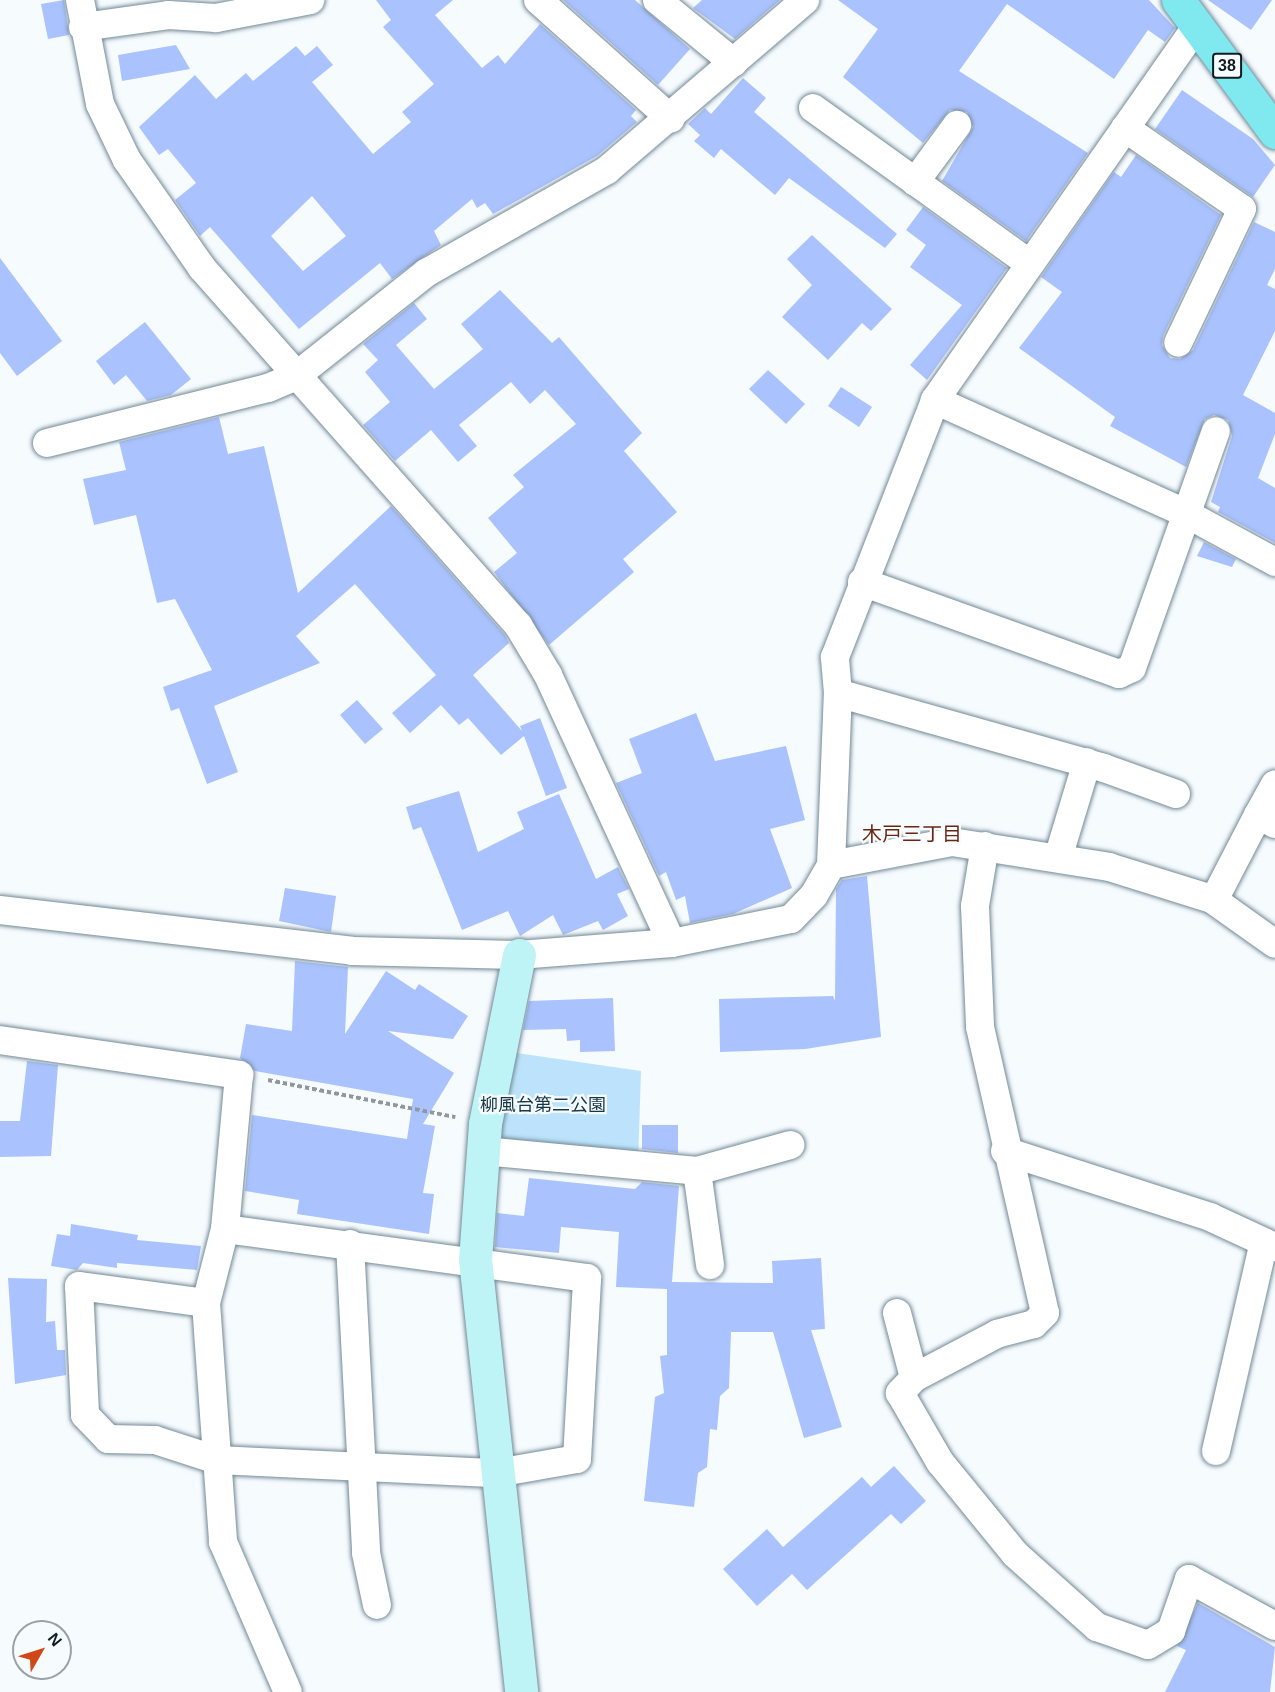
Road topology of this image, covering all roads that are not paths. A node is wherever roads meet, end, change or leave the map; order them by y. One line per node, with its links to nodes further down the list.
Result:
1 (310, 0): 5 (street)
2 (538, 0): 10 (street)
3 (657, 0): 8 (street)
4 (805, 0): 8 (street)
5 (235, 7): 7 (street)
6 (1197, 8): 12 (street); 13 (main road, 38)
7 (81, 13): 17 (street)
8 (734, 63): 10 (street)
9 (813, 108): 14 (street)
10 (671, 119): 17 (street)
11 (957, 126): 14 (street)
12 (1125, 128): 15 (street); 16 (street)
13 (1275, 132)
14 (915, 182): 15 (street)
15 (1030, 264): 18 (street)
16 (1178, 343)
17 (296, 376): 20 (street); 34 (street)
18 (935, 400): 21 (street); 23 (street)
19 (1216, 431): 21 (street)
20 (46, 443)
21 (1183, 513): 22 (street); 23 (street)
22 (1275, 562)
23 (862, 582): 24 (street)
24 (838, 693): 25 (street); 31 (street)
25 (1087, 762): 27 (street); 30 (street)
26 (1275, 784): 28 (street)
27 (1176, 794)
28 (1267, 819): 32 (street)
29 (985, 846): 30 (street); 31 (street); 40 (street)
30 (1058, 858): 32 (street)
31 (831, 865): 34 (street)
32 (1214, 900): 35 (street)
33 (0, 910): 36 (street)
34 (672, 943): 36 (street)
35 (1275, 944)
36 (519, 955): 38 (street)
37 (0, 1040): 42 (street)
38 (484, 1137): 41 (street); 45 (street)
39 (790, 1145): 41 (street)
40 (1005, 1151): 44 (street); 49 (street)
41 (697, 1171): 46 (street)
42 (225, 1229): 43 (street); 47 (street)
43 (350, 1244): 45 (street); 52 (street)
44 (1270, 1244): 50 (street)
45 (475, 1259): 53 (street); 53 (street)
46 (710, 1265)
47 (206, 1304): 51 (street); 51 (street)
48 (897, 1313): 49 (street)
49 (914, 1378): 55 (street)
50 (1216, 1451)
51 (219, 1460): 52 (street); 56 (street)
52 (364, 1466): 53 (street); 54 (street)
53 (497, 1473): 57 (street)
54 (377, 1605)
55 (1275, 1626)
56 (288, 1692)
57 (521, 1692)

